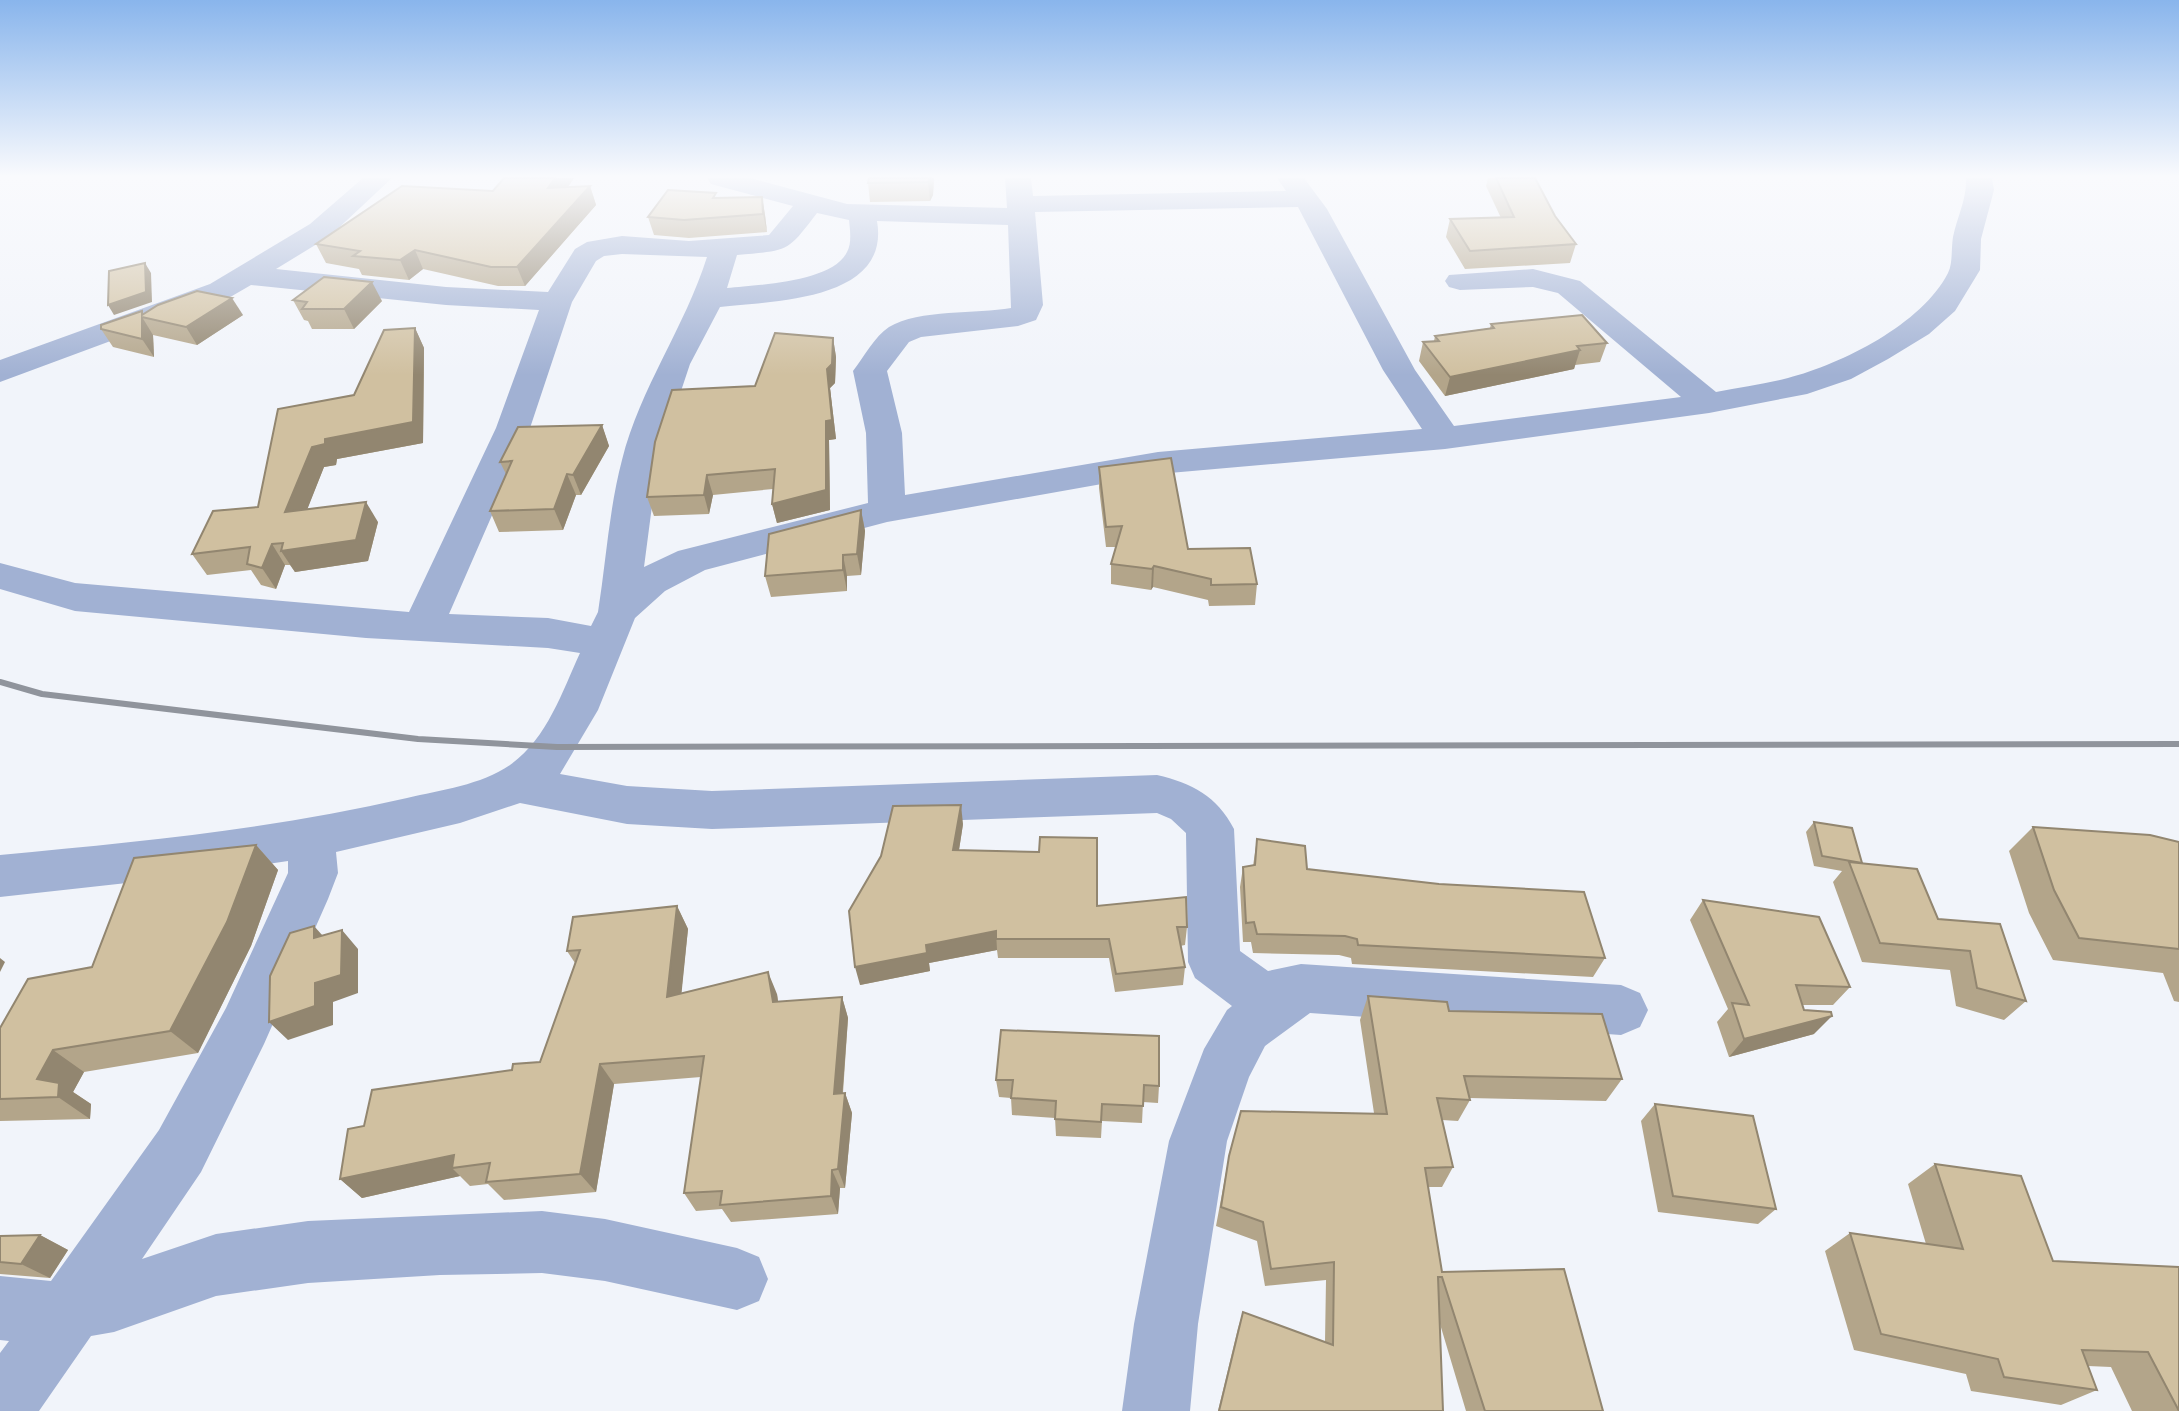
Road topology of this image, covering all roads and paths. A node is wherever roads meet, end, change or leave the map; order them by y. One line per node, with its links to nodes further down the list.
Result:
1 (297, 244): 8 (street)
2 (767, 244): 7 (street)
3 (863, 244): 10 (street)
4 (1023, 244): 15 (street)
5 (1329, 244): 14 (street)
6 (1967, 244): 13 (street)
7 (724, 249): 10 (street); 11 (street)
8 (246, 275): 11 (street); 12 (street)
9 (1460, 281): 13 (street)
10 (709, 299): 18 (street)
11 (557, 302): 17 (street)
12 (0, 372)
13 (1709, 403): 14 (street)
14 (1445, 438): 15 (street)
15 (887, 510): 18 (street)
16 (0, 576): 17 (street)
17 (423, 626): 18 (street)
18 (612, 628): 19 (street)
19 (516, 784): 20 (street); 22 (street)
20 (311, 835): 21 (street); 26 (street)
21 (0, 876)
22 (1301, 988): 23 (street); 28 (street)
23 (1621, 1010)
24 (737, 1279): 26 (street)
25 (0, 1308): 26 (street)
26 (70, 1312): 27 (street)
27 (0, 1410)
28 (1156, 1411)

